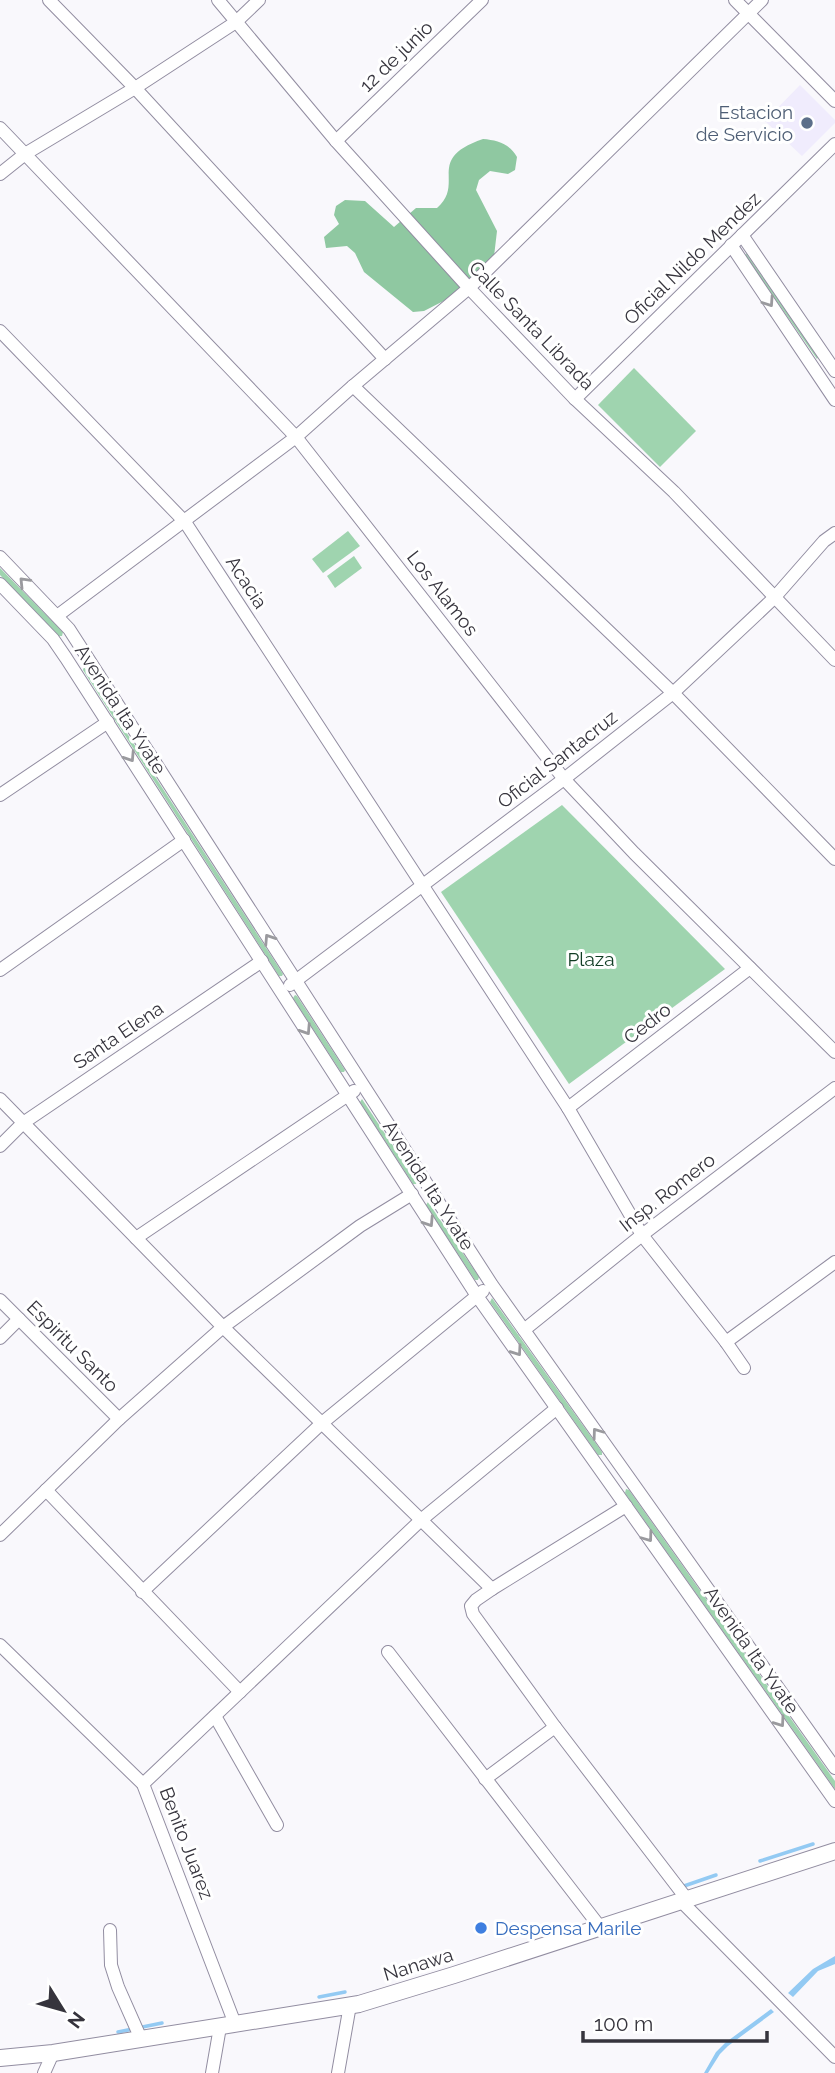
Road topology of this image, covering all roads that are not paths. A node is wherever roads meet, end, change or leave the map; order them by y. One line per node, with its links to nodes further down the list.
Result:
1 (49, 0): 9 (street)
2 (218, 0): 8 (street, Calle Santa Librada)
3 (259, 0): 8 (street)
4 (482, 0): 12 (street, 12 de junio)
5 (735, 0): 7 (street)
6 (762, 0): 7 (street)
7 (748, 13): 10 (street); 18 (street)
8 (236, 22): 9 (street); 12 (street, Calle Santa Librada)
9 (135, 88): 14 (street); 20 (street)
10 (835, 101)
11 (0, 128): 14 (street, Los Alamos)
12 (336, 141): 18 (street, Calle Santa Librada)
13 (835, 145): 16 (street, Oficial Nildo Mendez)
14 (25, 154): 15 (street); 26 (street, Los Alamos)
15 (0, 174)
16 (742, 235): 17 (street, Oficial Nildo Mendez); 21 (street)
17 (731, 245): 22 (street, one-way to 22); 24 (street, Oficial Nildo Mendez)
18 (469, 288): 20 (street); 24 (street, Calle Santa Librada)
19 (0, 331): 27 (street, Acacia)
20 (385, 359): 23 (street)
21 (834, 366): 22 (street)
22 (817, 373): 25 (street)
23 (352, 386): 26 (street); 36 (street)
24 (575, 399): 31 (street, Calle Santa Librada)
25 (835, 400)
26 (296, 437): 27 (street); 38 (street, Los Alamos)
27 (185, 522): 32 (street); 43 (street, Acacia)
28 (835, 533): 31 (street, Oficial Santacruz)
29 (0, 557): 32 (street, Avenida Ita Yvate, one-way to 29)
30 (0, 584): 34 (street, Avenida Ita Yvate)
31 (774, 598): 35 (street, Calle Santa Librada); 36 (street, Oficial Santacruz)
32 (57, 616): 33 (street, Avenida Ita Yvate)
33 (82, 648): 34 (street); 42 (street, Avenida Ita Yvate)
34 (66, 658): 37 (street, Avenida Ita Yvate)
35 (835, 660)
36 (673, 693): 38 (street, Oficial Santacruz); 41 (street)
37 (108, 722): 39 (street); 40 (street, Avenida Ita Yvate, one-way to 40)
38 (564, 779): 43 (street, Oficial Santacruz); 46 (street, Los Alamos)
39 (0, 795)
40 (184, 840): 44 (street, Avenida Ita Yvate); 47 (street)
41 (835, 859)
42 (231, 880): 44 (street); 48 (street, Avenida Ita Yvate, one-way to 42)
43 (422, 887): 48 (street, Oficial Santacruz); 55 (street, Acacia)
44 (216, 890): 45 (street, Avenida Ita Yvate)
45 (261, 961): 49 (street, Avenida Ita Yvate); 56 (street, Santa Elena)
46 (750, 968): 50 (street, Los Alamos); 55 (street, Cedro)
47 (0, 970)
48 (296, 981): 49 (street, Oficial Santacruz); 51 (street, Avenida Ita Yvate)
49 (281, 991): 53 (street, Avenida Ita Yvate, one-way to 53)
50 (835, 1052)
51 (363, 1084): 53 (street); 62 (street, Avenida Ita Yvate)
52 (835, 1088): 59 (street, Insp. Romero)
53 (348, 1095): 58 (street, Avenida Ita Yvate); 60 (street)
54 (0, 1099): 56 (street)
55 (568, 1108): 59 (street, Acacia)
56 (23, 1123): 57 (street, Santa Elena); 60 (street)
57 (0, 1146)
58 (412, 1195): 63 (street, Avenida Ita Yvate, one-way to 63); 66 (street)
59 (642, 1235): 67 (street, Insp. Romero); 69 (street, Acacia)
60 (136, 1238): 66 (street)
61 (835, 1262): 69 (street)
62 (492, 1285): 63 (street); 67 (street, Avenida Ita Yvate)
63 (477, 1296): 71 (street, Avenida Ita Yvate, one-way to 71); 73 (street)
64 (0, 1300): 65 (street, Espiritu Santo)
65 (19, 1319): 68 (street); 72 (street, Espiritu Santo)
66 (223, 1327): 72 (street); 73 (street)
67 (524, 1330): 74 (street, Avenida Ita Yvate, one-way to 67)
68 (0, 1338)
69 (726, 1342): 70 (street, Acacia)
70 (744, 1368)
71 (557, 1409): 75 (street, Avenida Ita Yvate); 78 (street)
72 (119, 1419): 76 (street)
73 (322, 1423): 78 (street); 81 (street)
74 (624, 1471): 75 (street); 83 (street, Avenida Ita Yvate)
75 (608, 1481): 77 (street, Avenida Ita Yvate)
76 (46, 1490): 79 (street); 81 (street)
77 (626, 1506): 80 (street); 85 (street, Avenida Ita Yvate, one-way to 85)
78 (421, 1520): 80 (street); 86 (street)
79 (0, 1535)
80 (492, 1589): 88 (street)
81 (142, 1592): 86 (street)
82 (0, 1645): 91 (street, Benito Juarez)
83 (751, 1650): 85 (street); 89 (street, Avenida Ita Yvate)
84 (388, 1651): 90 (street)
85 (736, 1659): 92 (street, Avenida Ita Yvate, one-way to 92)
86 (240, 1692): 87 (street)
87 (215, 1716): 91 (street); 93 (street)
88 (555, 1727): 90 (street); 95 (street)
89 (835, 1768)
90 (485, 1779): 96 (street)
91 (143, 1784): 99 (street, Benito Juarez)
92 (835, 1801)
93 (277, 1825)
94 (835, 1851): 95 (main road, Nanawa)
95 (683, 1899): 96 (main road, Nanawa); 102 (street)
96 (600, 1927): 98 (main road, Nanawa)
97 (110, 1930): 100 (street)
98 (350, 2005): 99 (main road, Nanawa); 106 (street)
99 (228, 2025): 100 (main road, Nanawa); 105 (street)
100 (141, 2039): 101 (main road, Nanawa)
101 (53, 2053): 103 (main road, Nanawa); 104 (street)
102 (835, 2057)
103 (0, 2058)
104 (44, 2073)
105 (212, 2073)
106 (338, 2073)

